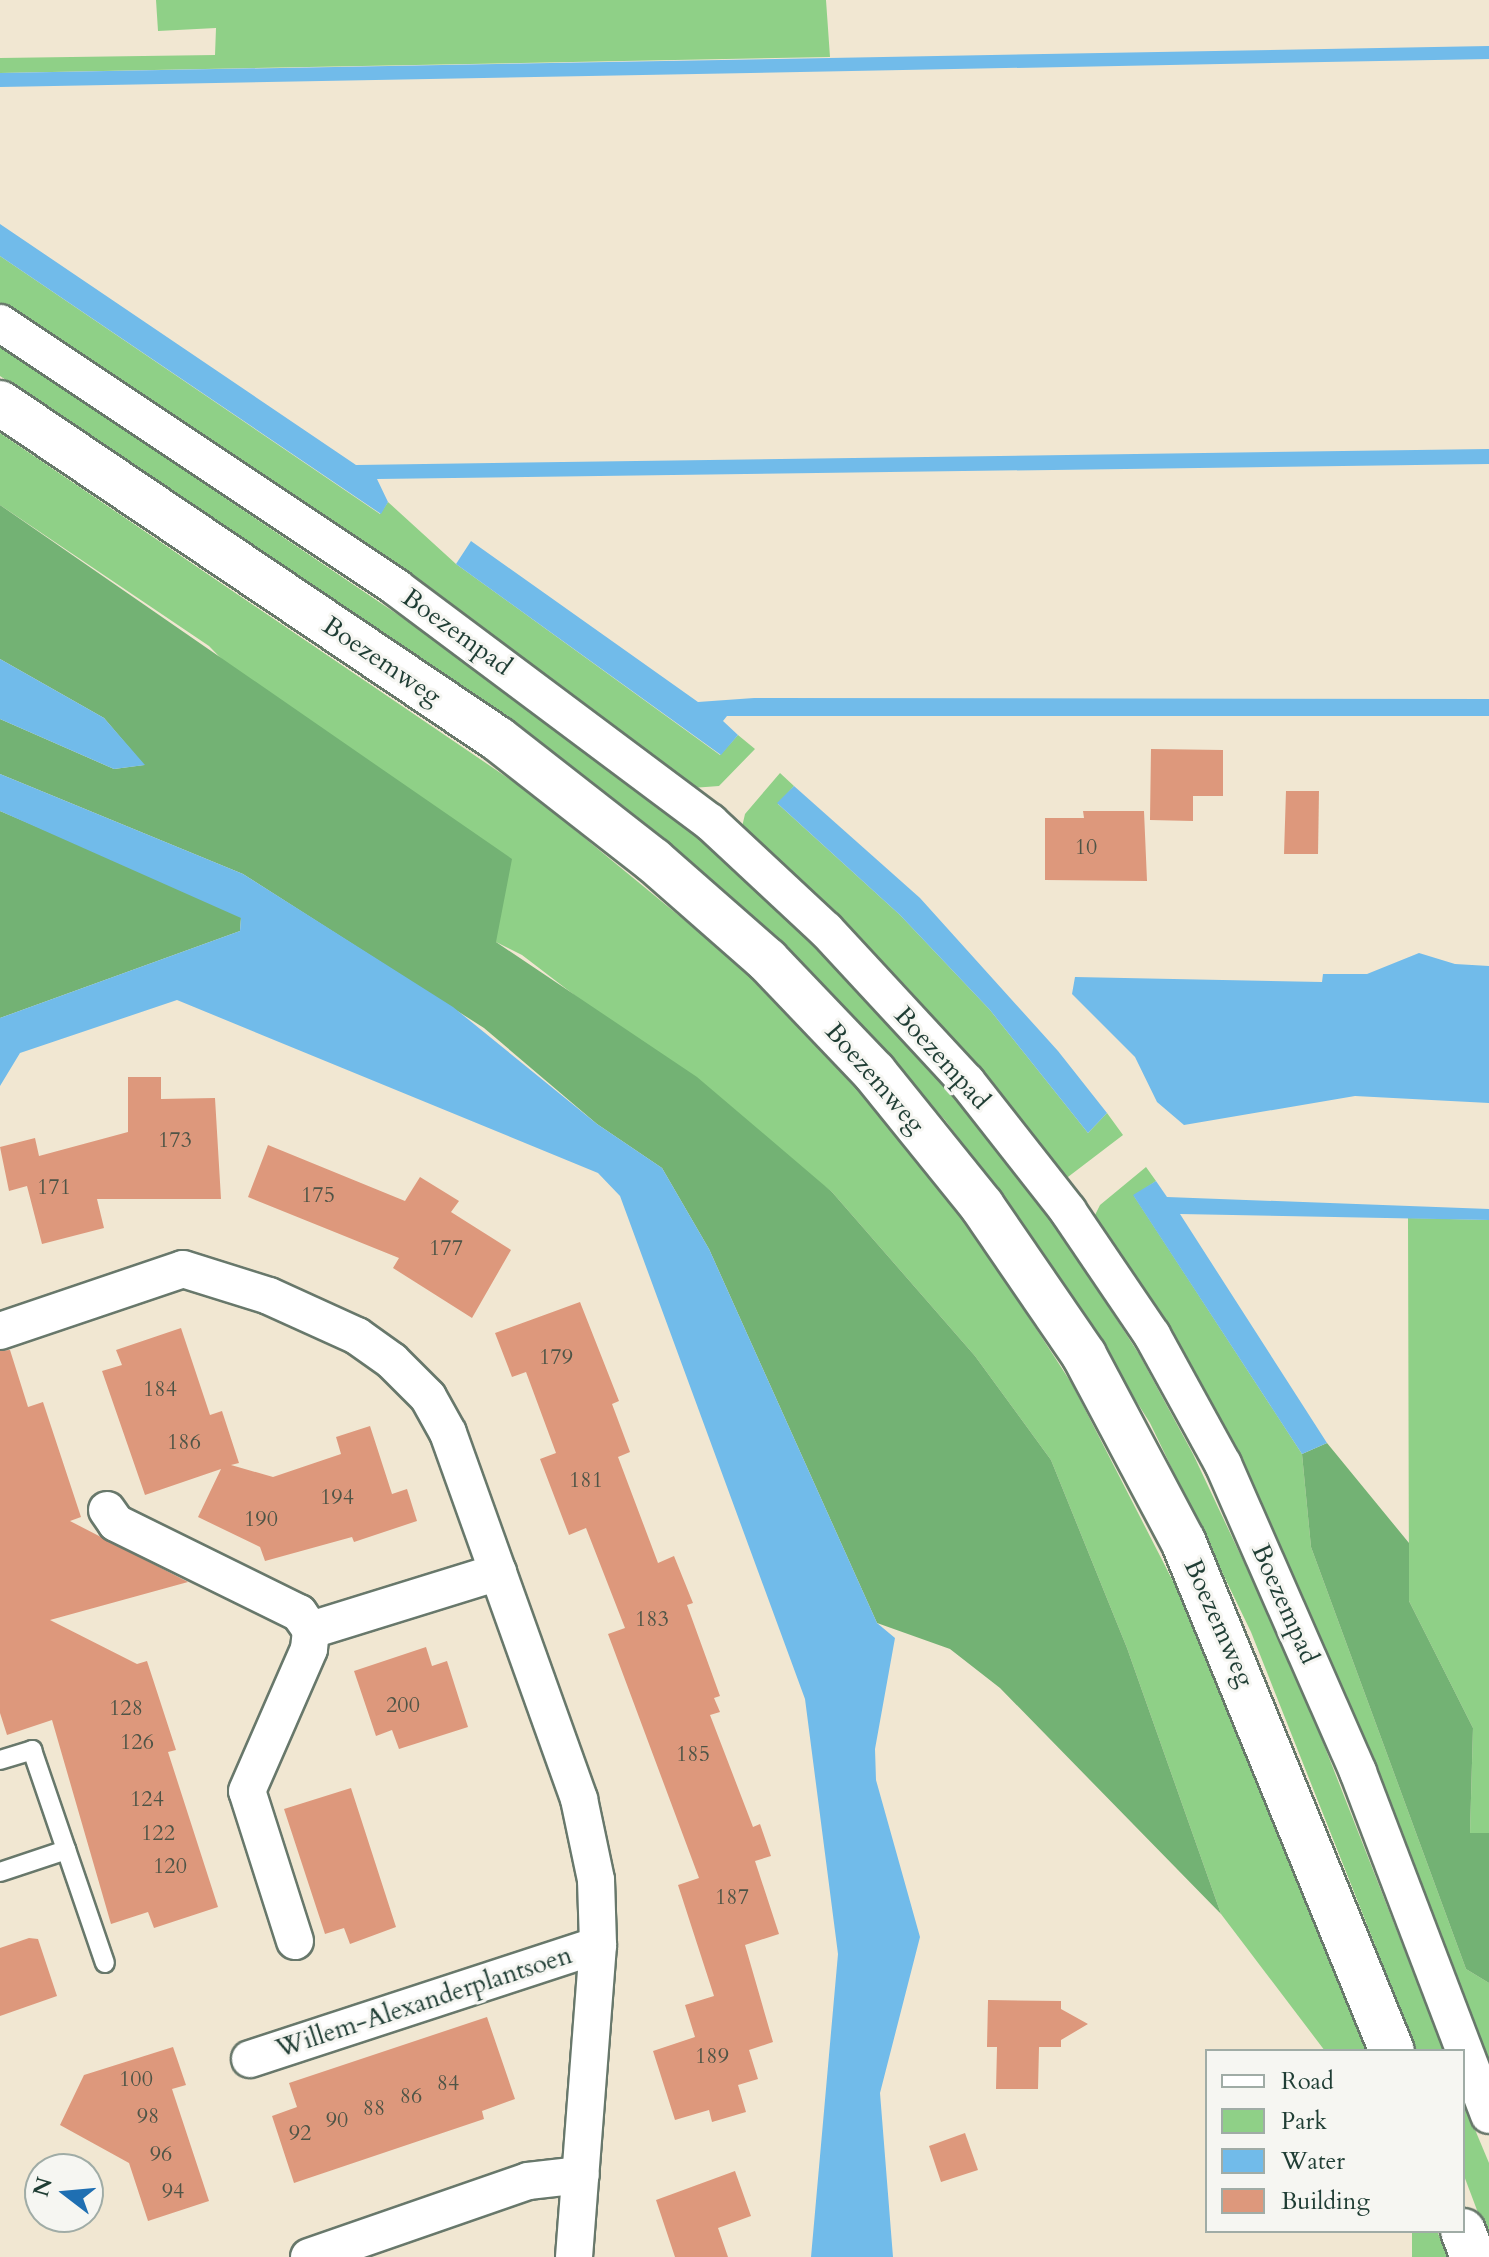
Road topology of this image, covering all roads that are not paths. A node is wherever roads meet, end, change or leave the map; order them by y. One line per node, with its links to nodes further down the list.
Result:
1 (0, 323): 14 (street, Boezempad)
2 (0, 403): 13 (main road, Boezemweg)
3 (0, 1331): 5 (street, Willem-Alexanderplantsoen)
4 (107, 1510): 6 (street)
5 (498, 1572): 6 (street); 11 (street, Willem-Alexanderplantsoen)
6 (311, 1630): 10 (street)
7 (0, 1760): 8 (lane)
8 (66, 1850): 9 (lane); 12 (lane)
9 (0, 1872)
10 (295, 1941)
11 (598, 1945): 16 (street, Willem-Alexanderplantsoen); 18 (street, Willem-Alexanderplantsoen)
12 (105, 1963)
13 (1391, 2049)
14 (1464, 2049)
15 (1465, 2052): 17 (street, Boezempad)
16 (250, 2059)
17 (1489, 2115)
18 (581, 2175): 20 (street); 21 (street, Willem-Alexanderplantsoen)
19 (1464, 2233): 22 (main road)
20 (309, 2257)
21 (574, 2257)
22 (1473, 2257)

